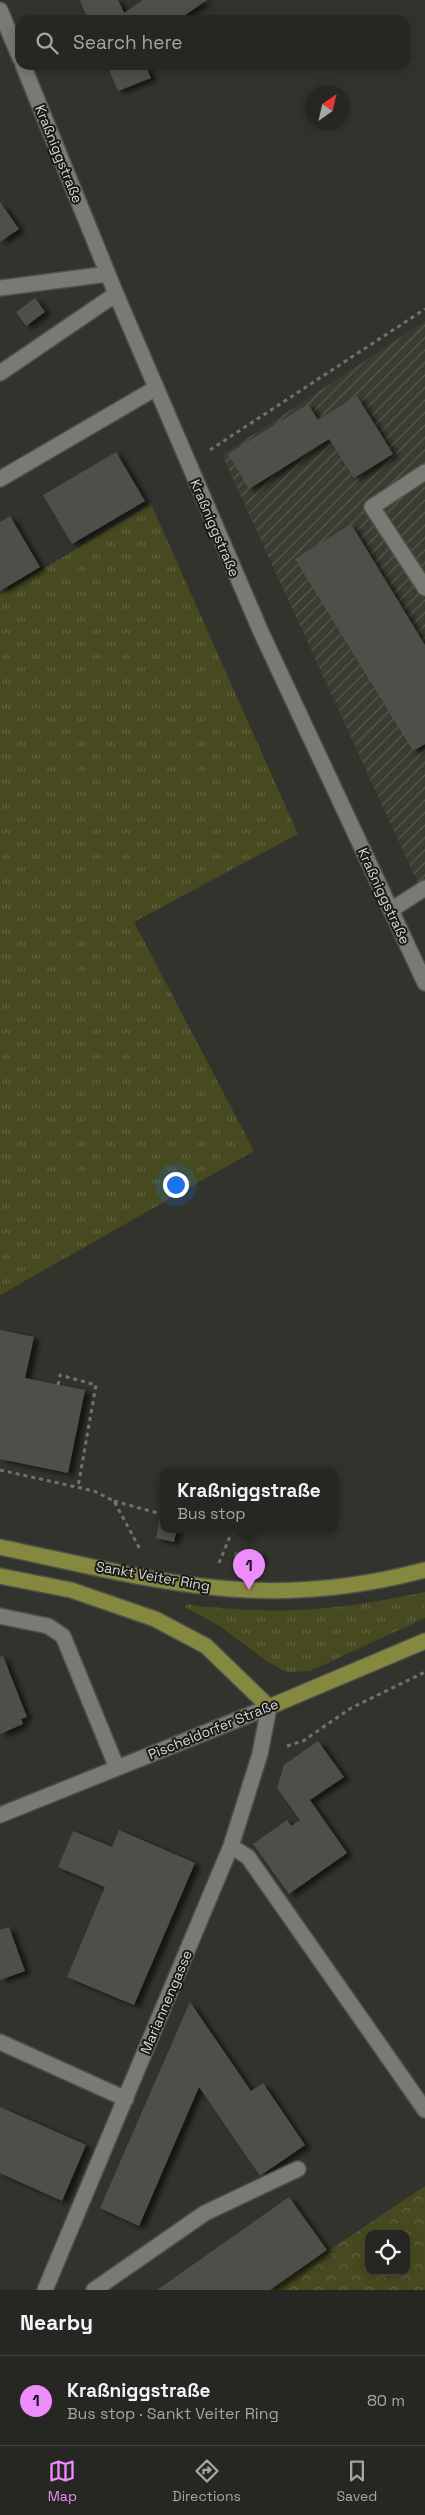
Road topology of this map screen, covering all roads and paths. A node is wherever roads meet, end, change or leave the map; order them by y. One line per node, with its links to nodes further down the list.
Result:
1 (2, 18): 2 (street)
2 (15, 47)
3 (25, 70): 4 (street, Kraßniggstraße)
4 (108, 274): 5 (street); 6 (street, Kraßniggstraße)
5 (0, 288)
6 (116, 294): 8 (street); 9 (street, Kraßniggstraße)
7 (425, 309): 10 (path)
8 (0, 372)
9 (156, 388): 10 (street, Kraßniggstraße); 12 (street)
10 (187, 462): 15 (street, Kraßniggstraße)
11 (425, 472): 13 (street)
12 (0, 479)
13 (425, 588)
14 (425, 888): 15 (street)
15 (391, 910): 16 (street, Kraßniggstraße)
16 (425, 983)
17 (58, 1385): 19 (path)
18 (0, 1470): 19 (path)
19 (78, 1487): 20 (path)
20 (114, 1501): 21 (path); 24 (path)
21 (160, 1514)
22 (231, 1533): 27 (path)
23 (0, 1547): 27 (main road, Sankt Veiter Ring)
24 (141, 1552)
25 (425, 1570): 27 (main road, Sankt Veiter Ring)
26 (0, 1576): 31 (main road)
27 (210, 1586)
28 (0, 1616): 33 (street)
29 (425, 1641): 31 (main road, Pischeldorfer Straße)
30 (425, 1672): 32 (path)
31 (269, 1707): 32 (street, Mariannengasse); 33 (street, Pischeldorfer Straße)
32 (260, 1754): 35 (street, Mariannengasse)
33 (117, 1768): 34 (street, Pischeldorfer Straße)
34 (0, 1815)
35 (231, 1846): 37 (street, Mariannengasse); 38 (street)
36 (0, 2042): 37 (street)
37 (126, 2099): 40 (street, Mariannengasse)
38 (425, 2110)
39 (298, 2169): 41 (street)
40 (45, 2290)
41 (94, 2290)

